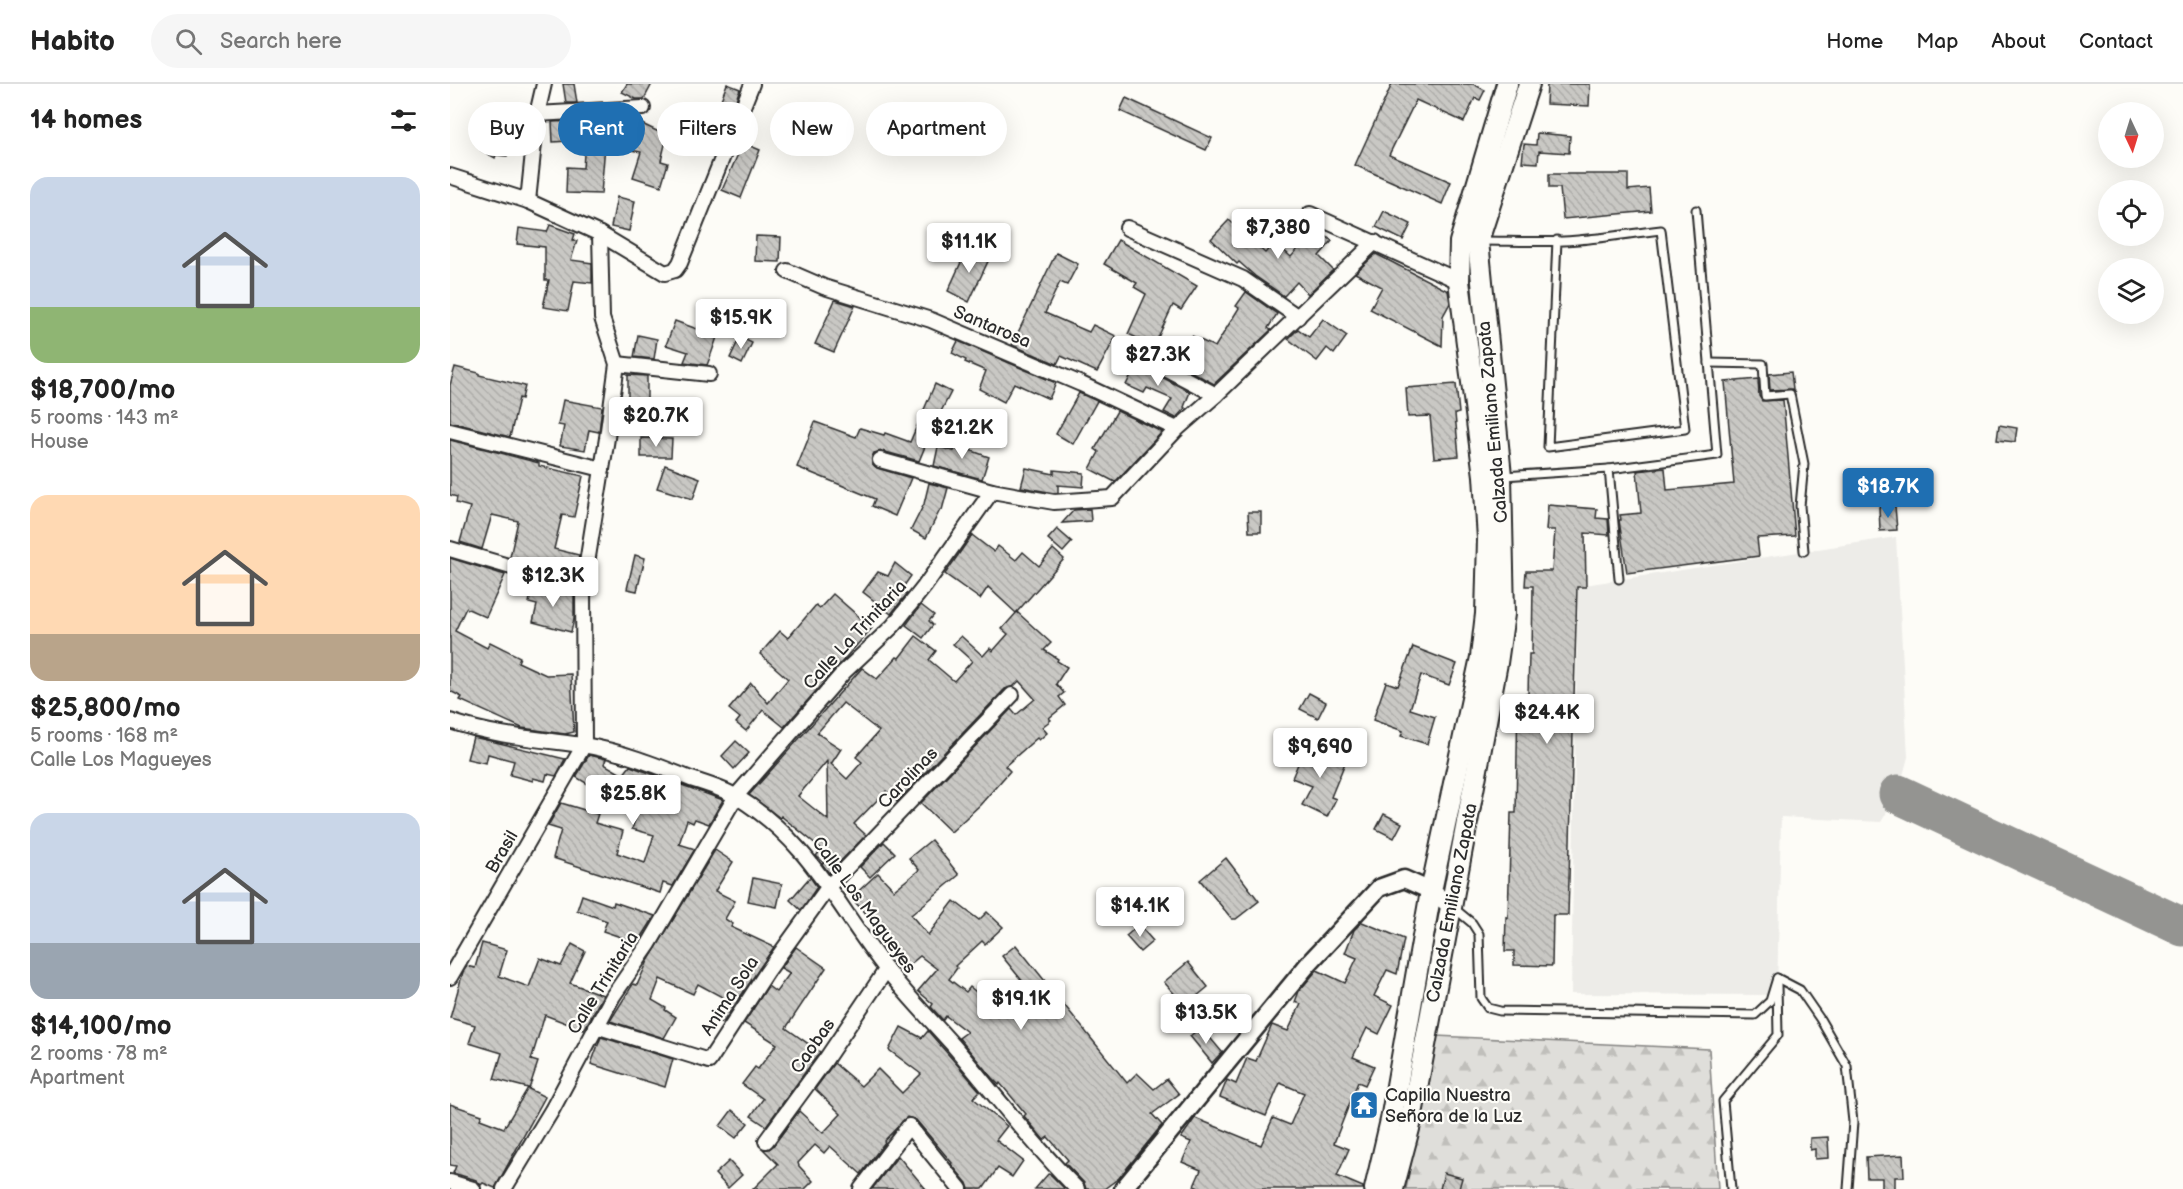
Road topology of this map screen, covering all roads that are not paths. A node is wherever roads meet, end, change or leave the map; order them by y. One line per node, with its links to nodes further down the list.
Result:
1 (544, 84): 5 (street)
2 (752, 84): 12 (street)
3 (1507, 84): 17 (main road, Calzada Emiliano Zapata)
4 (1529, 84): 14 (main road, Calzada Emiliano Zapata)
5 (540, 102)
6 (533, 156): 8 (street)
7 (450, 176): 8 (street)
8 (528, 201): 12 (street)
9 (1696, 210): 19 (lane)
10 (1310, 214): 15 (street)
11 (1127, 228): 18 (street)
12 (600, 234): 20 (street)
13 (1557, 240): 13 (lane); 14 (lane)
14 (1478, 241): 29 (main road, Calzada Emiliano Zapata)
15 (1375, 242): 17 (street); 18 (street)
16 (787, 271): 24 (street, Santarosa)
17 (1459, 281): 40 (main road, Calzada Emiliano Zapata)
18 (1298, 317): 23 (street)
19 (1709, 363): 28 (lane); 32 (lane)
20 (617, 364): 22 (street); 27 (street)
21 (1159, 365): 23 (street)
22 (709, 374)
23 (1216, 395): 24 (street)
24 (1177, 429): 30 (street)
25 (450, 431): 27 (street)
26 (880, 460): 30 (street)
27 (602, 469): 34 (street)
28 (1610, 469): 29 (lane); 33 (lane)
29 (1501, 476): 41 (main road, Calzada Emiliano Zapata)
30 (992, 491): 38 (street, Calle La Trinitaria)
31 (450, 549): 34 (street)
32 (1804, 551)
33 (1619, 579)
34 (583, 588): 37 (street)
35 (1012, 695): 39 (street, Carolinas)
36 (450, 721): 37 (street, Calle Los Magueyes)
37 (584, 746): 38 (street, Calle Los Magueyes); 43 (street, Brasil)
38 (736, 796): 39 (street, Calle Los Magueyes); 45 (street, Calle Trinitaria)
39 (830, 886): 42 (street, Calle Los Magueyes); 45 (street, Anima Sola)
40 (1431, 891): 41 (street); 53 (street); 54 (main road, Calzada Emiliano Zapata)
41 (1451, 906): 44 (lane); 55 (main road, Calzada Emiliano Zapata)
42 (886, 970): 46 (street, Caobas); 52 (street, Calle Los Magueyes)
43 (450, 977)
44 (1777, 978): 56 (lane); 57 (lane)
45 (596, 1026): 49 (street, Calle Trinitaria)
46 (766, 1140)
47 (450, 1182): 48 (street)
48 (473, 1189)
49 (504, 1189)
50 (861, 1189): 51 (street)
51 (960, 1189)
52 (1077, 1189)
53 (1123, 1189)
54 (1375, 1189)
55 (1394, 1189)
56 (1731, 1189)
57 (1848, 1189)

